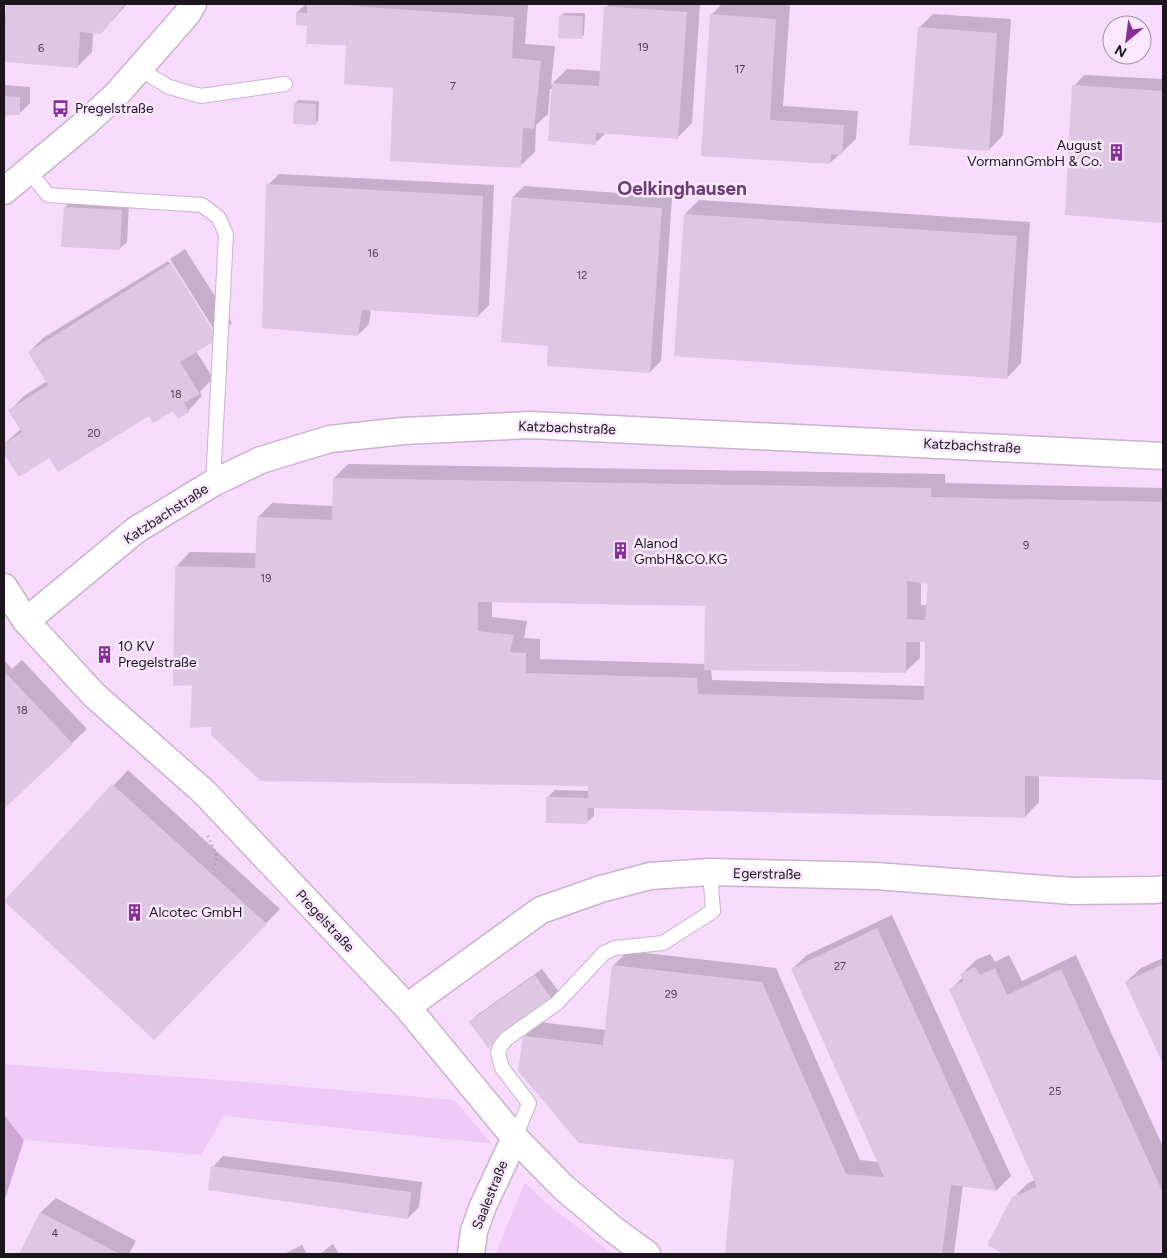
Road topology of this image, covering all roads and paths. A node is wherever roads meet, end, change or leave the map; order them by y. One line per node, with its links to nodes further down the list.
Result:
1 (193, 4): 2 (street)
2 (139, 69): 3 (lane); 4 (street)
3 (285, 84)
4 (28, 170): 5 (street); 7 (lane)
5 (4, 191)
6 (1163, 456): 7 (street, Katzbachstraße)
7 (213, 484): 9 (street, Katzbachstraße)
8 (4, 587): 9 (street, Pregelstraße)
9 (26, 621): 14 (street, Pregelstraße)
10 (217, 856): 11 (path)
11 (213, 870)
12 (710, 872): 13 (street, Egerstraße); 14 (street, Egerstraße); 15 (lane)
13 (1163, 889)
14 (407, 1007): 15 (street, Pregelstraße)
15 (515, 1138): 16 (street, Saalestraße); 17 (street, Pregelstraße)
16 (471, 1254)
17 (647, 1254)

